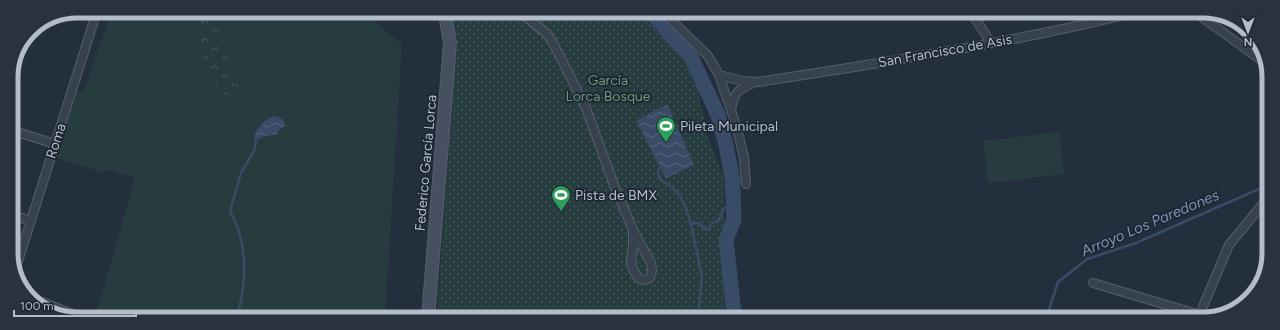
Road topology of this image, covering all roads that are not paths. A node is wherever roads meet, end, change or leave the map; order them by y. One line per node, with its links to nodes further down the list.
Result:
1 (95, 18): 14 (street, Roma)
2 (445, 18): 24 (street, Federico García Lorca)
3 (527, 18): 19 (street)
4 (669, 18): 10 (street)
5 (975, 18): 8 (street)
6 (1113, 18): 8 (street, San Francisco de Asis)
7 (1203, 18): 9 (street)
8 (991, 43): 11 (street, San Francisco de Asis)
9 (1259, 59)
10 (719, 75): 11 (street, San Francisco de Asis); 12 (street)
11 (754, 82): 12 (street, San Francisco de Asis)
12 (731, 109): 15 (street)
13 (18, 132): 14 (street)
14 (56, 144): 18 (street, Roma)
15 (746, 184)
16 (1262, 205): 26 (street)
17 (18, 217): 18 (street)
18 (30, 221): 20 (street, Roma)
19 (634, 230): 19 (street)
20 (19, 259)
21 (1093, 283): 25 (street)
22 (47, 304): 23 (street)
23 (67, 311)
24 (428, 312)
25 (1184, 312)
26 (1202, 312)

